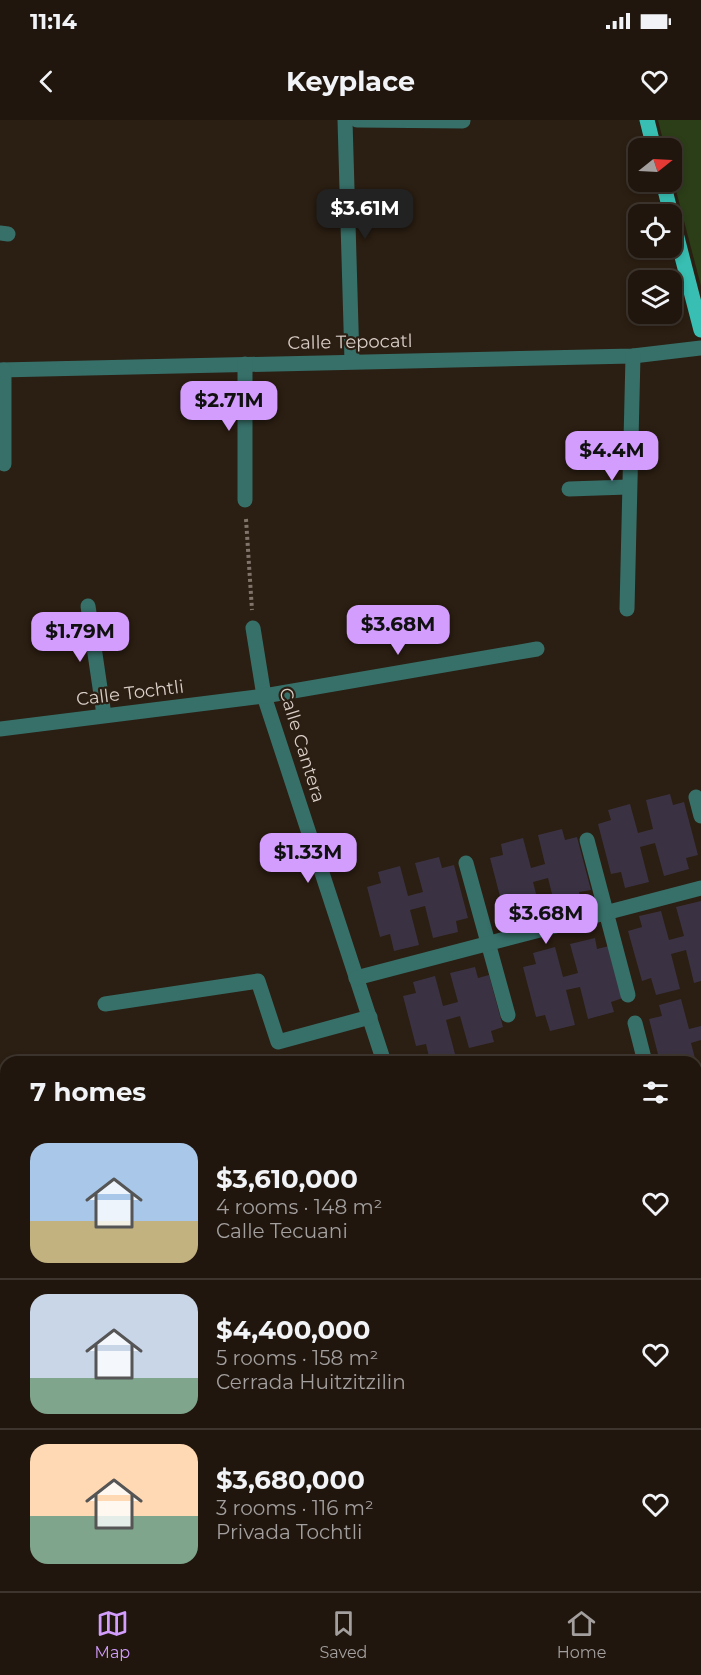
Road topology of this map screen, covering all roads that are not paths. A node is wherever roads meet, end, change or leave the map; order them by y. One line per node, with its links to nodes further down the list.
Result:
1 (345, 120): 10 (street)
2 (357, 120): 4 (street)
3 (647, 120): 5 (main road)
4 (463, 121)
5 (652, 138)
6 (682, 255): 7 (main road)
7 (701, 330)
8 (701, 348): 9 (street, Calle Tepocatl)
9 (633, 356): 10 (street, Calle Tepocatl); 14 (street)
10 (351, 361): 11 (street, Calle Tepocatl)
11 (245, 364): 12 (street, Calle Tepocatl); 16 (street)
12 (2, 370): 13 (street)
13 (4, 464)
14 (628, 487): 15 (street); 18 (street)
15 (569, 489)
16 (245, 500)
17 (88, 606): 22 (street)
18 (627, 609)
19 (253, 628): 21 (street, Calle Cantera)
20 (537, 649): 21 (street, Calle Tochtli)
21 (264, 696): 22 (street, Calle Tochtli); 31 (street, Calle Cantera)
22 (105, 715): 23 (street, Calle Tochtli)
23 (0, 729)
24 (696, 797): 25 (street)
25 (701, 816)
26 (587, 840): 29 (street)
27 (466, 863): 30 (street)
28 (701, 888): 29 (street)
29 (606, 913): 30 (street); 32 (street)
30 (488, 943): 31 (street); 34 (street)
31 (356, 978): 35 (street, Calle Cantera)
32 (628, 995)
33 (105, 1004): 35 (street)
34 (508, 1015)
35 (370, 1017): 37 (street, Calle Cantera)
36 (635, 1023): 38 (street)
37 (382, 1056)
38 (643, 1056)

